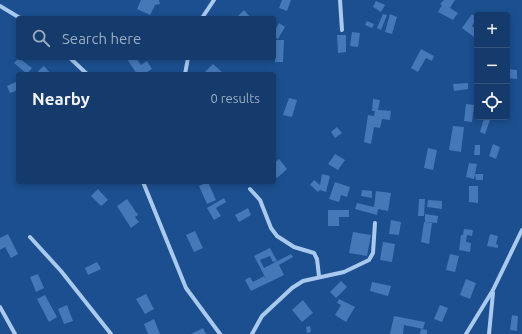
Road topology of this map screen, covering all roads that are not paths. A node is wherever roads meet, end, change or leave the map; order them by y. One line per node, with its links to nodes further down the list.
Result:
1 (214, 0): 5 (street)
2 (340, 0): 6 (street)
3 (0, 6): 4 (street)
4 (17, 16)
5 (203, 16)
6 (342, 30)
7 (72, 60): 9 (street)
8 (188, 60): 10 (street)
9 (85, 72)
10 (185, 72)
11 (144, 184): 21 (street)
12 (250, 188): 16 (street)
13 (375, 223): 16 (street)
14 (522, 230): 17 (street)
15 (30, 237): 20 (street)
16 (319, 276): 22 (street)
17 (493, 290): 23 (street); 24 (street)
18 (0, 308): 19 (street)
19 (15, 334)
20 (111, 334)
21 (220, 334)
22 (252, 334)
23 (466, 334)
24 (488, 334)

